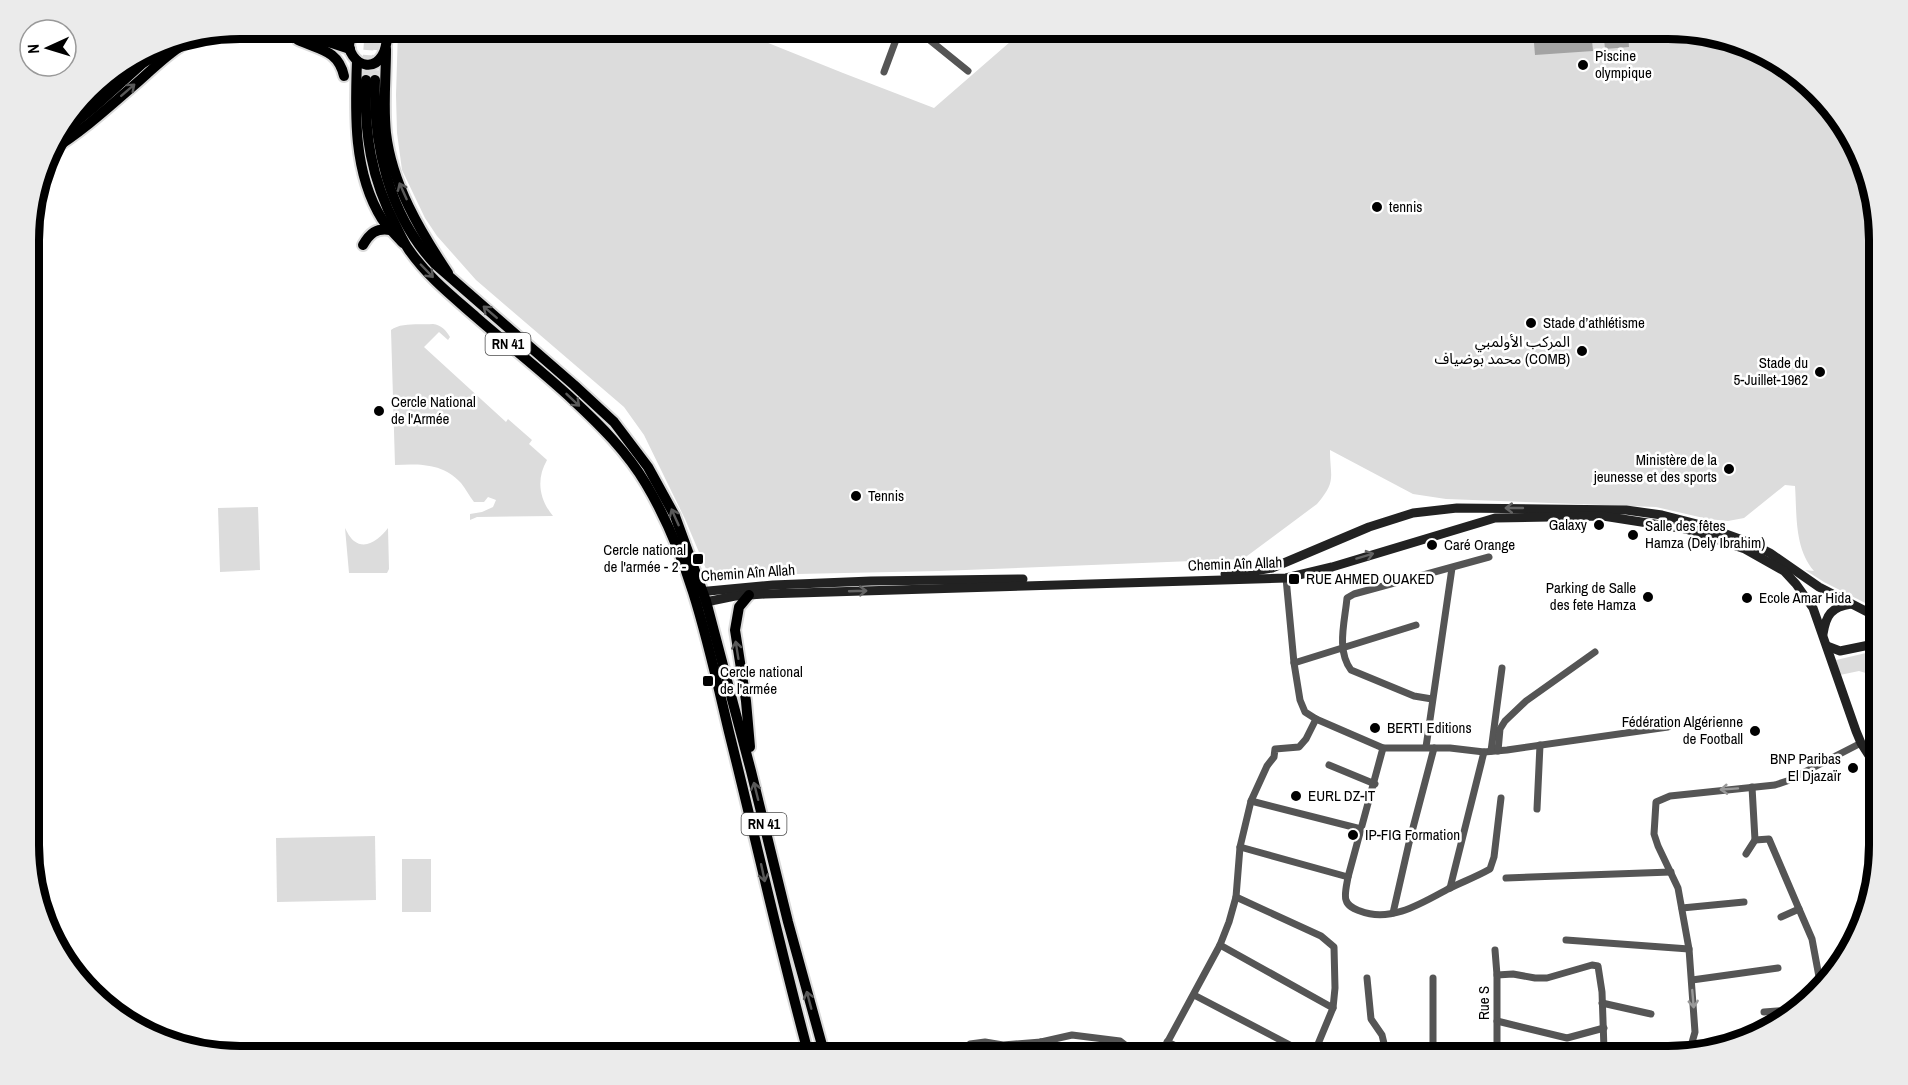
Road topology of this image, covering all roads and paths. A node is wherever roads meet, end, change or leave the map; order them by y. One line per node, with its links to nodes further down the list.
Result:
1 (296, 39): 15 (main road)
2 (316, 39): 9 (main road)
3 (351, 39): 9 (main road)
4 (383, 39): 8 (main road)
5 (387, 39): 8 (main road)
6 (896, 39): 14 (street)
7 (931, 39): 13 (street)
8 (386, 47): 11 (main road); 21 (main road, one-way to 8)
9 (350, 49): 11 (main road)
10 (177, 50): 17 (main road, one-way to 10)
11 (357, 61): 18 (main road)
12 (138, 67): 16 (main road)
13 (968, 71)
14 (884, 72)
15 (344, 76)
16 (82, 117)
17 (66, 141)
18 (390, 230): 19 (main road); 20 (main road)
19 (363, 244)
20 (407, 248): 21 (main road, RN 41); 30 (main road, RN 41, one-way to 30)
21 (452, 279): 30 (main road, RN 41, one-way to 21)
22 (1457, 508): 23 (main road); 24 (main road, Chemin Aîn Allah, one-way to 22); 26 (main road, Chemin Aîn Allah)
23 (1463, 527): 24 (main road, Chemin Aîn Allah); 28 (main road, Chemin Aîn Allah, one-way to 23)
24 (1747, 545): 31 (main road, Chemin Aîn Allah); 34 (main road, Chemin Aîn Allah)
25 (1489, 557): 27 (street)
26 (1285, 563): 28 (main road); 30 (main road, Chemin Aîn Allah)
27 (1452, 568): 37 (street); 43 (street)
28 (1286, 578): 29 (main road, Chemin Aîn Allah, one-way to 28); 40 (street)
29 (748, 595): 30 (main road, Chemin Aîn Allah); 53 (main road, one-way to 29)
30 (699, 597): 53 (main road, RN 41); 94 (main road, RN 41, one-way to 94)
31 (1851, 604): 32 (main road, Chemin Aîn Allah); 34 (main road)
32 (1869, 614)
33 (1416, 625): 37 (street)
34 (1823, 635): 36 (main road, Chemin Aîn Allah)
35 (1869, 645): 38 (main road)
36 (1827, 646): 38 (main road); 41 (main road, Chemin Aîn Allah)
37 (1342, 649): 40 (street); 43 (street)
38 (1840, 651): 41 (main road)
39 (1595, 652): 50 (street)
40 (1294, 663): 44 (street)
41 (1832, 663): 46 (main road)
42 (1502, 668): 50 (street)
43 (1432, 699): 48 (street)
44 (1316, 719): 49 (street); 57 (street)
45 (1668, 727): 47 (street)
46 (1861, 743): 51 (main road); 55 (street)
47 (1540, 745): 50 (street); 58 (street)
48 (1430, 747): 49 (street); 50 (street); 71 (street)
49 (1383, 748): 54 (street)
50 (1491, 752): 66 (street)
51 (1869, 755)
52 (1329, 765): 54 (street)
53 (751, 771): 95 (main road, RN 41, one-way to 53)
54 (1375, 784): 59 (street)
55 (1752, 787): 60 (street); 63 (street, one-way to 63)
56 (1501, 798): 66 (street)
57 (1251, 801): 59 (street); 61 (street)
58 (1537, 809)
59 (1361, 830): 64 (street)
60 (1755, 840): 62 (street); 70 (street)
61 (1240, 847): 64 (street); 67 (street)
62 (1746, 854)
63 (1671, 872): 65 (street); 69 (street)
64 (1348, 877): 71 (street)
65 (1506, 878)
66 (1450, 888): 71 (street)
67 (1236, 897): 74 (street); 85 (street)
68 (1744, 902): 69 (street)
69 (1682, 908): 75 (street)
70 (1799, 909): 72 (street); 79 (street)
71 (1393, 913)
72 (1781, 917)
73 (1566, 940): 75 (street)
74 (1220, 945): 83 (street); 85 (street)
75 (1689, 949): 82 (street)
76 (1495, 950): 78 (street, Rue S)
77 (1778, 968): 82 (street)
78 (1497, 975): 84 (street); 89 (street, Rue S)
79 (1819, 976)
80 (1367, 978): 103 (street)
81 (1433, 978): 104 (street)
82 (1692, 980): 93 (street, one-way to 93)
83 (1194, 995): 92 (street); 101 (street)
84 (1602, 1003): 88 (street); 90 (street)
85 (1333, 1008): 102 (street)
86 (1780, 1011): 87 (street)
87 (1764, 1012)
88 (1651, 1014)
89 (1497, 1021): 90 (street); 105 (street, Rue S)
90 (1604, 1028): 106 (street)
91 (1041, 1042): 96 (street); 97 (street); 98 (street)
92 (1167, 1042): 99 (street); 100 (street)
93 (1691, 1044)
94 (806, 1046)
95 (822, 1046)
96 (969, 1046)
97 (1039, 1046)
98 (1127, 1046)
99 (1165, 1046)
100 (1176, 1046)
101 (1293, 1046)
102 (1316, 1046)
103 (1385, 1046)
104 (1433, 1046)
105 (1497, 1046)
106 (1604, 1046)

